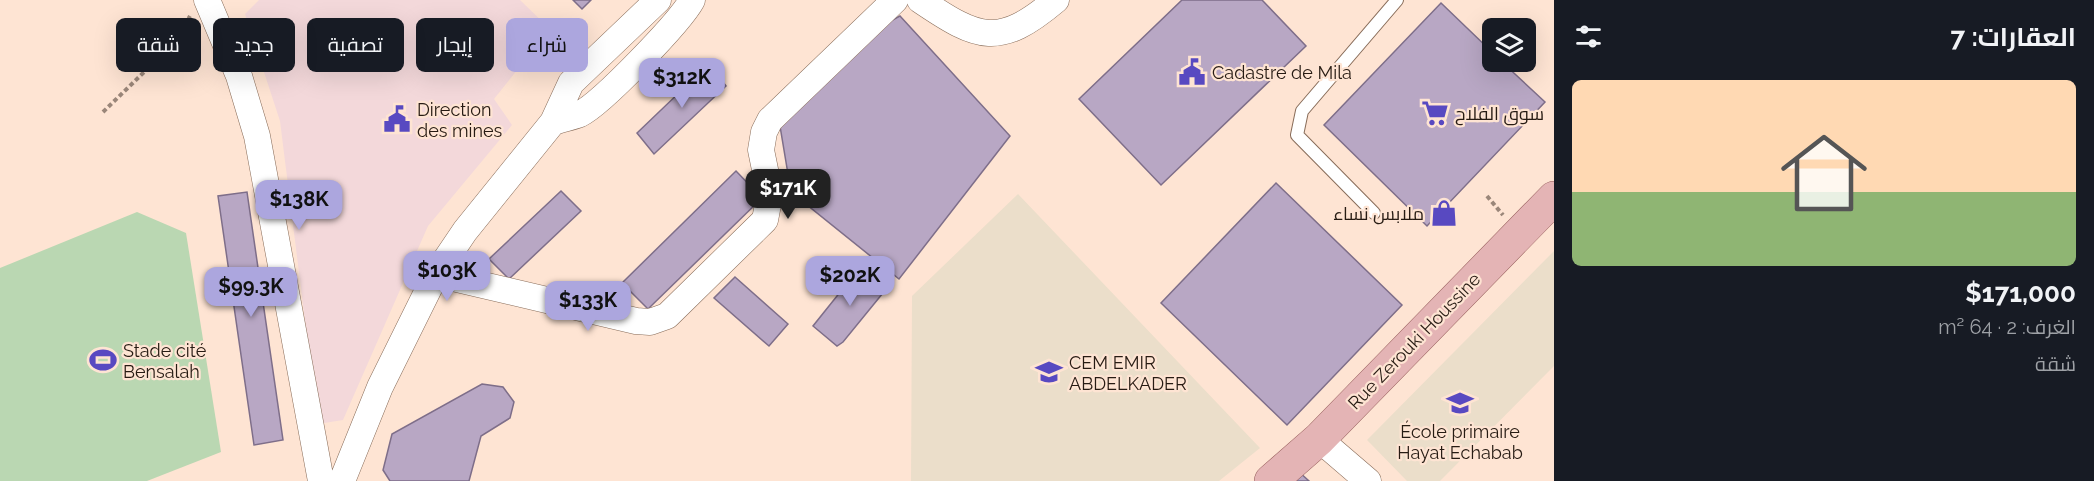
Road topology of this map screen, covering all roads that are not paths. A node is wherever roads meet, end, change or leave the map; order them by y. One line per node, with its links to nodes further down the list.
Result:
1 (658, 0): 8 (street)
2 (692, 0): 8 (street)
3 (895, 0): 11 (street)
4 (920, 0): 5 (street)
5 (1056, 0)
6 (1397, 0): 10 (lane)
7 (201, 4): 13 (street)
8 (553, 122): 11 (street)
9 (1554, 198): 12 (main road, Rue Zerouki Houssine)
10 (1374, 213)
11 (436, 274): 14 (street)
12 (1319, 439): 15 (main road, Rue Zerouki Houssine); 16 (street)
13 (321, 481)
14 (342, 481)
15 (1271, 481)
16 (1368, 481)

